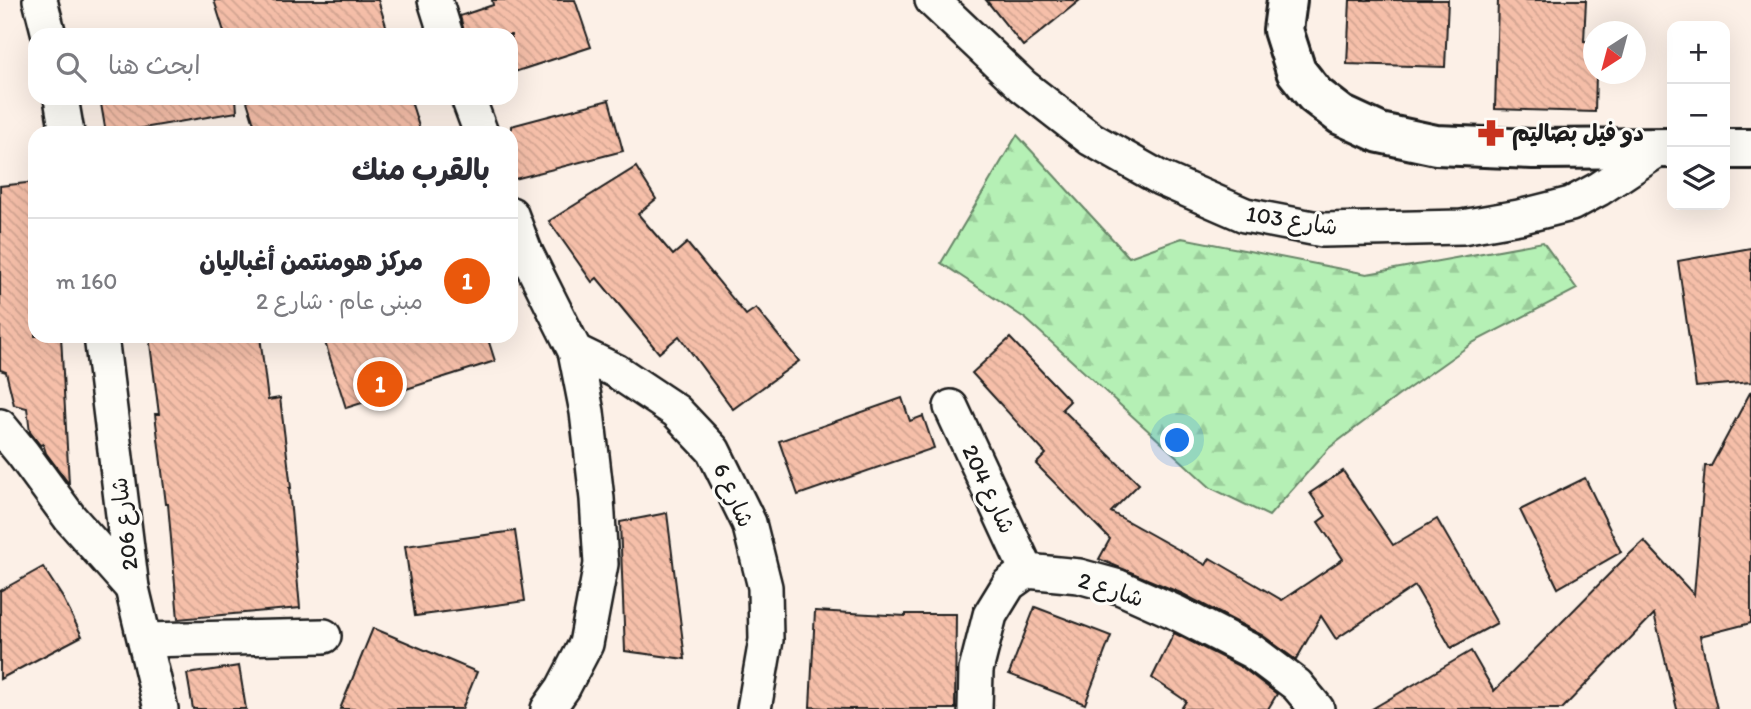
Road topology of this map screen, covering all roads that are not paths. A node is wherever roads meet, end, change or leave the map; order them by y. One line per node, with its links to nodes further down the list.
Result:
1 (40, 0): 5 (street)
2 (435, 0): 6 (street)
3 (932, 0): 11 (street, شارع 103)
4 (1287, 0): 11 (main road)
5 (47, 28)
6 (444, 28)
7 (62, 105): 9 (street)
8 (471, 105): 10 (street)
9 (65, 126)
10 (478, 126)
11 (1667, 148)
12 (1730, 149): 13 (main road)
13 (1751, 149)
14 (518, 232): 16 (street)
15 (102, 343): 20 (street, شارع 206)
16 (575, 351): 24 (street); 25 (street, شارع 6)
17 (951, 407): 19 (street, شارع 204)
18 (0, 426): 20 (street)
19 (1027, 571): 26 (street); 27 (street, شارع 2)
20 (132, 588): 22 (street, شارع 206)
21 (324, 636): 22 (street)
22 (145, 640): 23 (street, شارع 206)
23 (160, 709)
24 (548, 709)
25 (754, 709)
26 (975, 709)
27 (1317, 709)

